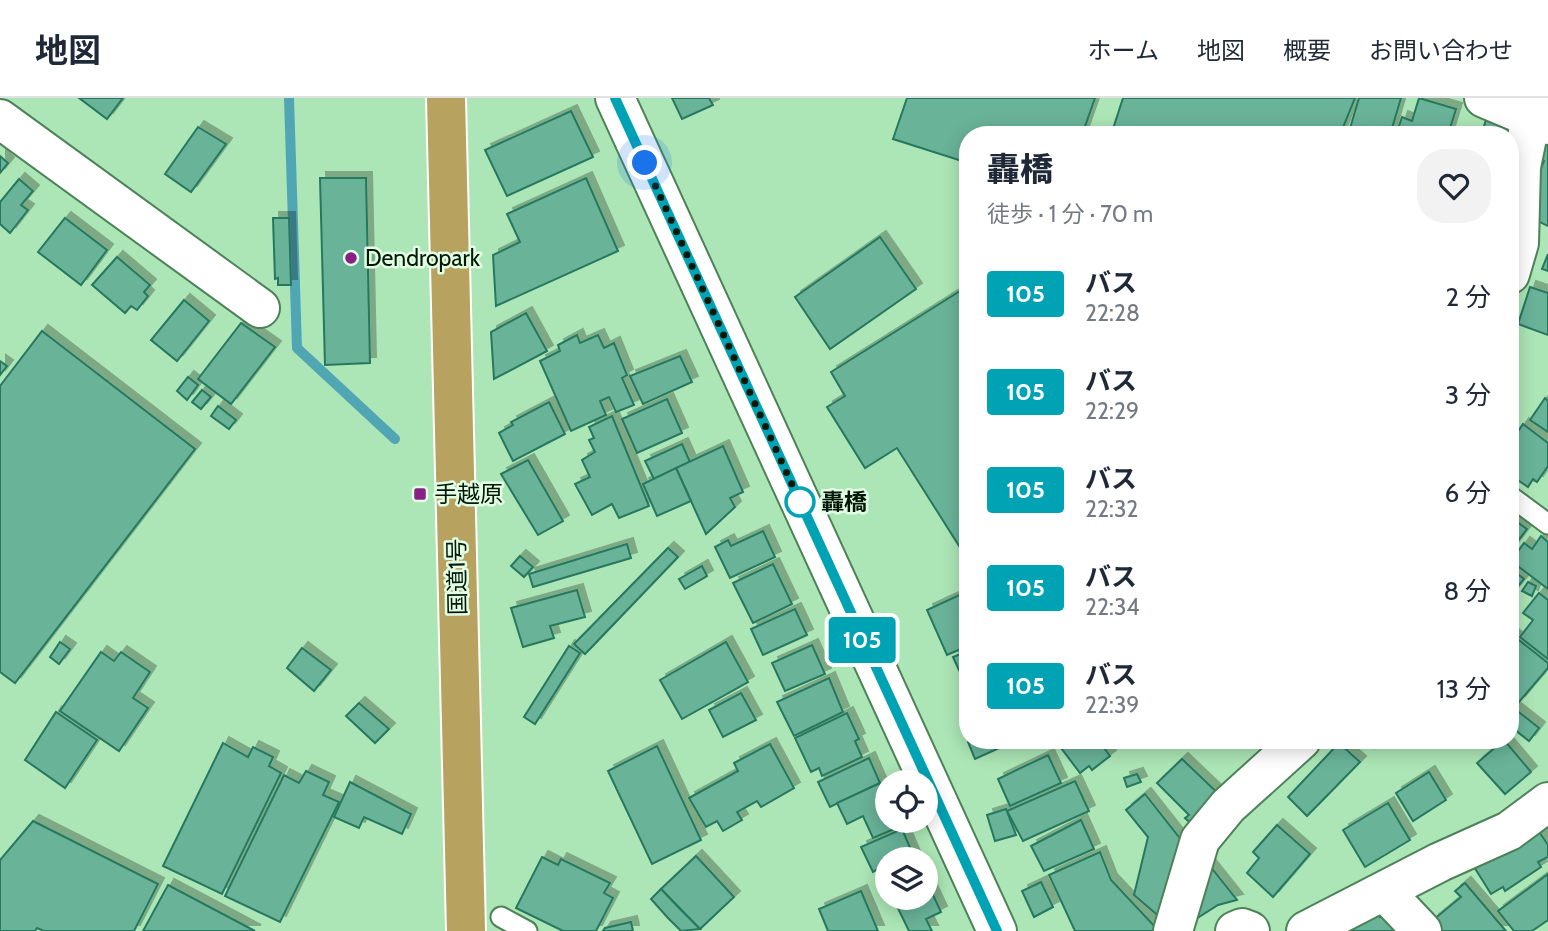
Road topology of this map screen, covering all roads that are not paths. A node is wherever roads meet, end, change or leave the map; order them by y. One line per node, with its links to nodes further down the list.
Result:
1 (446, 98): 12 (highway, 国道1号)
2 (615, 98): 15 (street)
3 (1483, 98): 4 (street)
4 (1538, 114): 6 (street)
5 (0, 119): 7 (street)
6 (1519, 246)
7 (260, 308)
8 (1519, 503): 9 (lane)
9 (1548, 524)
10 (1291, 749): 18 (street)
11 (1548, 802): 13 (street)
12 (466, 885): 14 (highway, 国道1号); 16 (street)
13 (1385, 892): 21 (street); 22 (street)
14 (484, 924): 17 (lane)
15 (993, 930)
16 (449, 931)
17 (527, 931)
18 (1173, 931)
19 (1235, 931): 20 (street)
20 (1250, 931)
21 (1306, 931)
22 (1422, 931)

